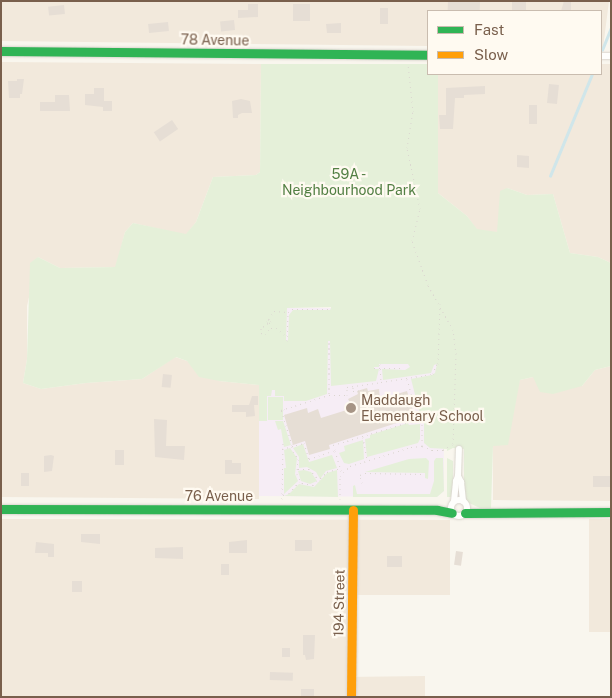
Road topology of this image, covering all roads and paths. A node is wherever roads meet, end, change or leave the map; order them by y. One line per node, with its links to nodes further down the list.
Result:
1 (1, 51): 2 (street, 78 Avenue)
2 (408, 55): 3 (street, 78 Avenue); 4 (path)
3 (427, 55)
4 (440, 304): 14 (path); 27 (path)
5 (330, 309): 6 (path)
6 (288, 312): 7 (path); 7 (path)
7 (287, 336): 8 (path)
8 (287, 340)
9 (329, 340): 18 (path)
10 (380, 364): 12 (path)
11 (374, 368): 12 (path)
12 (380, 368): 13 (path); 15 (path)
13 (401, 368)
14 (406, 378): 15 (path); 23 (path)
15 (381, 382): 16 (path)
16 (353, 386): 17 (path); 18 (path)
17 (366, 390)
18 (329, 395): 19 (path)
19 (302, 403): 20 (path); 21 (path)
20 (303, 406)
21 (284, 409): 22 (path); 26 (path)
22 (286, 414)
23 (419, 420): 24 (path); 27 (path)
24 (363, 436): 30 (path); 31 (path)
25 (282, 440): 28 (path)
26 (292, 446): 28 (path); 30 (path); 33 (path)
27 (422, 446): 31 (path)
28 (282, 449): 40 (path)
29 (459, 449): 36 (street)
30 (335, 450): 32 (path)
31 (367, 460): 34 (path)
32 (340, 468): 34 (path); 37 (path)
33 (297, 470): 37 (path); 38 (path)
34 (342, 474): 42 (path)
35 (425, 474): 39 (path)
36 (458, 476): 43 (street); 44 (street)
37 (319, 481): 38 (path)
38 (300, 482): 40 (path)
39 (362, 483)
40 (282, 495): 41 (path)
41 (282, 499)
42 (340, 499)
43 (452, 507): 44 (street); 44 (street); 46 (street, 76 Avenue)
44 (465, 507): 47 (street)
45 (1, 509): 46 (street, 76 Avenue)
46 (353, 510): 48 (street, 194 Street)
47 (611, 512)
48 (351, 697)

